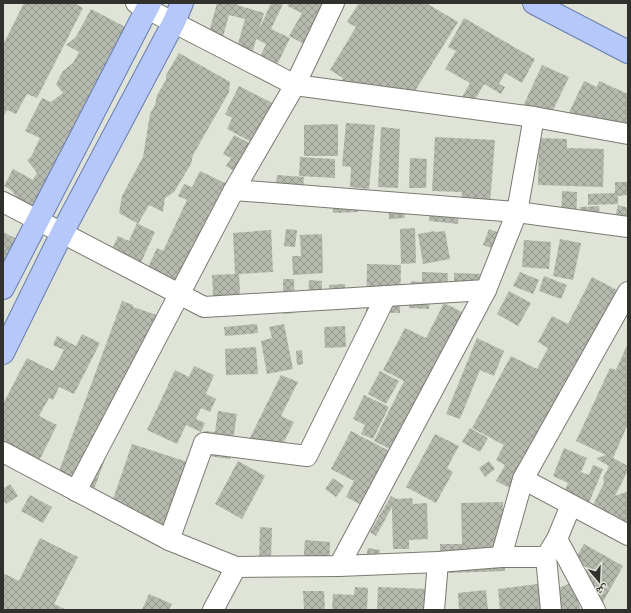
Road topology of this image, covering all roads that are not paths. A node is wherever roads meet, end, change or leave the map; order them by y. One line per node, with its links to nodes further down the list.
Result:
1 (334, 3): 6 (street)
2 (538, 4): 5 (main road)
3 (144, 5): 4 (street); 12 (main road)
4 (178, 12): 6 (street); 14 (main road)
5 (628, 52)
6 (295, 85): 7 (street); 9 (street)
7 (534, 117): 8 (street); 11 (street)
8 (628, 134)
9 (234, 190): 11 (street); 18 (street)
10 (3, 202): 12 (street)
11 (517, 212): 13 (street); 16 (street)
12 (37, 220): 14 (street); 15 (main road)
13 (628, 227)
14 (62, 233): 18 (street); 20 (main road)
15 (3, 288)
16 (486, 290): 19 (street); 31 (street)
17 (628, 292): 22 (street)
18 (179, 294): 19 (street); 23 (street)
19 (386, 296): 27 (street)
20 (3, 353)
21 (3, 452): 23 (street)
22 (523, 479): 24 (street); 28 (street)
23 (76, 490): 27 (street)
24 (571, 505): 25 (street); 26 (street)
25 (628, 535)
26 (557, 539): 29 (street); 36 (street)
27 (169, 540): 32 (street)
28 (501, 557): 29 (street); 30 (street)
29 (546, 557): 35 (street)
30 (438, 562): 31 (street); 34 (street)
31 (339, 566): 32 (street)
32 (236, 567): 33 (street)
33 (213, 610)
34 (434, 610)
35 (550, 610)
36 (595, 610)

